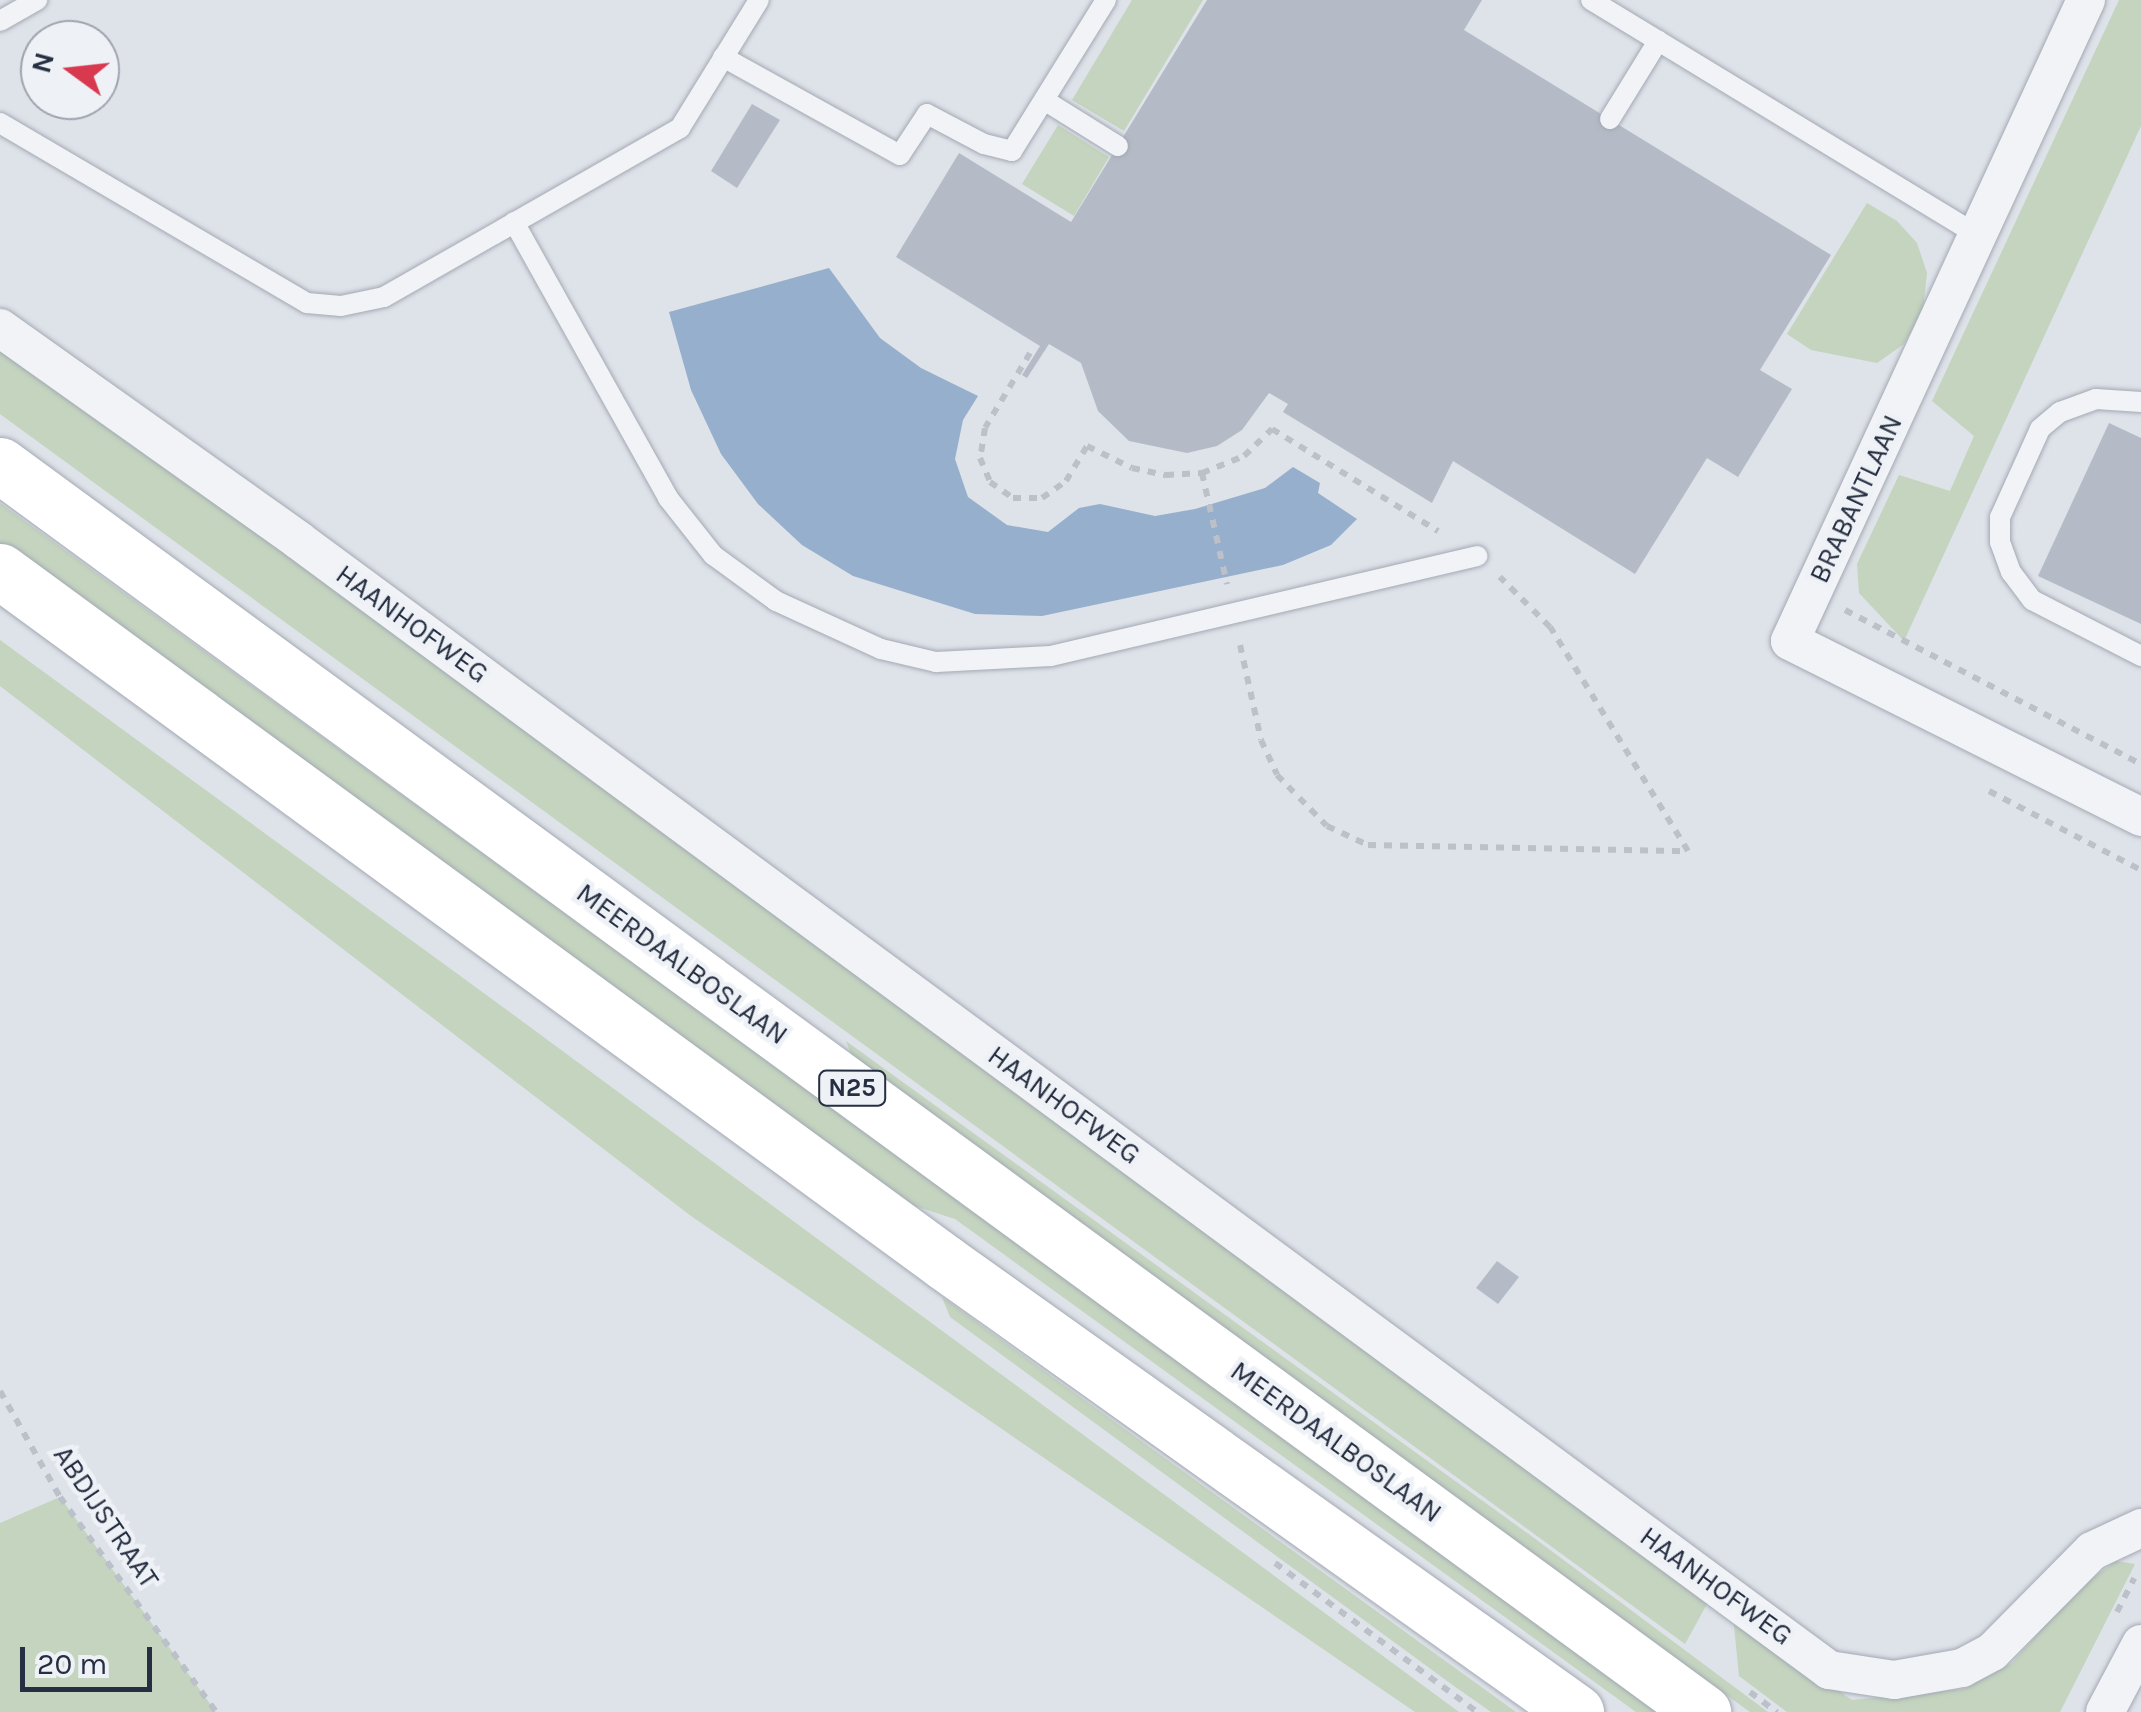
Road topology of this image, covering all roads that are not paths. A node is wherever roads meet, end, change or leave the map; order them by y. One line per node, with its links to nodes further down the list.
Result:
1 (37, 0): 6 (lane)
2 (758, 0): 8 (lane)
3 (1106, 0): 9 (lane)
4 (1592, 0): 7 (lane)
5 (2086, 0): 14 (street, BRABANTLAAN)
6 (0, 21)
7 (1658, 41): 10 (lane); 14 (lane)
8 (723, 57): 9 (lane); 13 (lane)
9 (1044, 100): 12 (lane)
10 (1610, 119)
11 (0, 123): 13 (lane)
12 (1118, 146)
13 (514, 222): 18 (lane)
14 (1978, 236): 21 (street, BRABANTLAAN)
15 (0, 328): 22 (street, HAANHOFWEG)
16 (2141, 402): 20 (lane)
17 (0, 465): 25 (highway, MEERDAALBOSLAAN / N25)
18 (1477, 556)
19 (0, 572): 24 (highway)
20 (2141, 656)
21 (2141, 818)
22 (2141, 1528)
23 (2141, 1644): 26 (street)
24 (1576, 1712)
25 (1703, 1712)
26 (2105, 1712)

